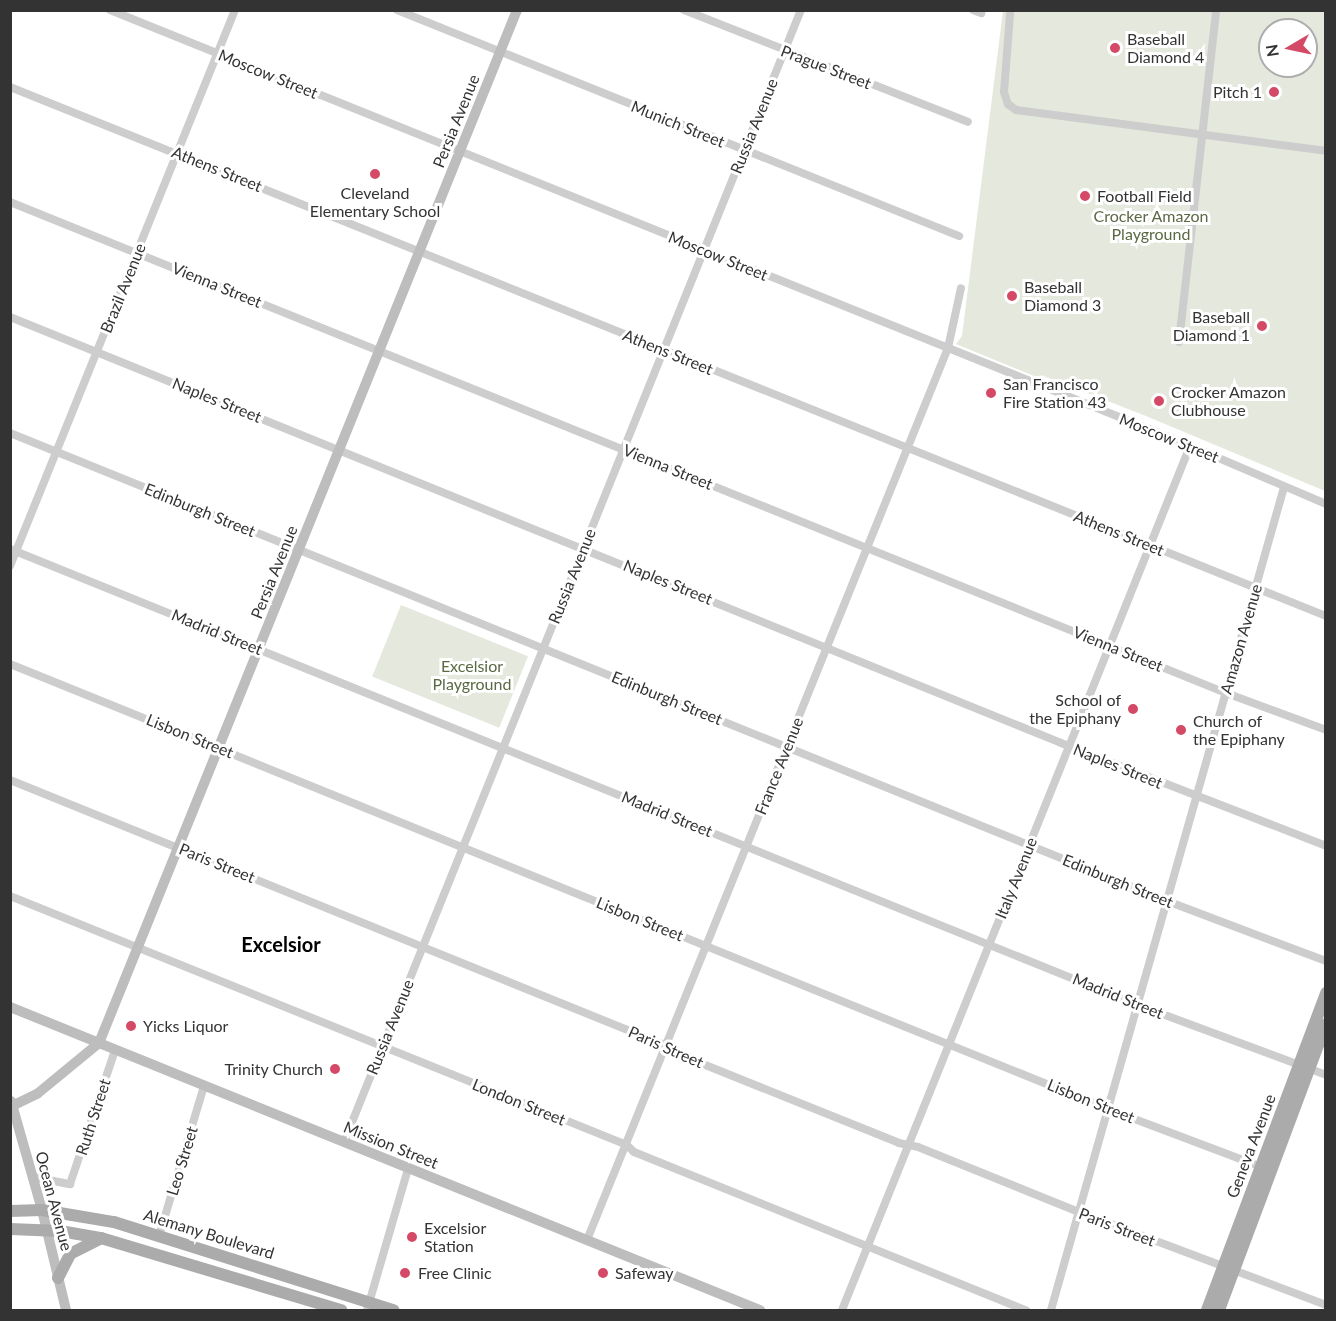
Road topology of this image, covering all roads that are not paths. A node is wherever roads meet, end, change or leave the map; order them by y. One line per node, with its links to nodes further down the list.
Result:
1 (110, 10): 11 (street, Moscow Street)
2 (235, 10): 11 (street, Brazil Avenue)
3 (397, 10): 10 (street, Munich Street)
4 (517, 10): 10 (street, Persia Avenue)
5 (684, 10): 9 (street, Prague Street)
6 (801, 10): 9 (street, Russia Avenue)
7 (1216, 10): 14 (street)
8 (1010, 14): 14 (street)
9 (785, 51): 13 (street, Prague Street); 16 (street, Russia Avenue)
10 (500, 52): 15 (street, Persia Avenue); 16 (street, Munich Street)
11 (218, 53): 15 (street, Moscow Street); 18 (street, Brazil Avenue)
12 (10, 87): 18 (street, Athens Street)
13 (968, 122)
14 (1201, 136): 17 (street); 26 (street)
15 (460, 151): 21 (street, Moscow Street); 22 (street, Persia Avenue)
16 (744, 151): 20 (street, Munich Street); 21 (street, Russia Avenue)
17 (1326, 151)
18 (177, 153): 22 (street, Athens Street); 23 (street, Brazil Avenue)
19 (10, 202): 23 (street, Vienna Street)
20 (959, 236)
21 (704, 250): 27 (street, Moscow Street); 29 (street, Russia Avenue)
22 (420, 251): 28 (street, Persia Avenue); 29 (street, Athens Street)
23 (138, 253): 28 (street, Vienna Street); 30 (street, Brazil Avenue)
24 (961, 288): 27 (street, France Avenue)
25 (10, 317): 30 (street, Naples Street)
26 (1179, 342)
27 (948, 348): 32 (street, Moscow Street); 33 (street, France Avenue)
28 (380, 350): 34 (street, Vienna Street); 35 (street, Persia Avenue)
29 (664, 350): 33 (street, Athens Street); 34 (street, Russia Avenue)
30 (97, 352): 35 (street, Naples Street); 36 (street, Brazil Avenue)
31 (10, 433): 36 (street, Edinburgh Street)
32 (1190, 446): 37 (street, Moscow Street); 39 (street, Italy Avenue)
33 (908, 448): 39 (street, Athens Street); 41 (street, France Avenue)
34 (623, 449): 40 (street, Russia Avenue); 41 (street, Vienna Street)
35 (340, 450): 40 (street, Naples Street); 43 (street, Persia Avenue)
36 (56, 451): 42 (street, Brazil Avenue); 43 (street, Edinburgh Street)
37 (1284, 487): 38 (street, Moscow Street); 45 (street, Amazon Avenue)
38 (1326, 504)
39 (1150, 545): 45 (street, Athens Street); 47 (street, Italy Avenue)
40 (584, 547): 48 (street, Naples Street); 49 (street, Russia Avenue)
41 (867, 548): 47 (street, Vienna Street); 48 (street, France Avenue)
42 (13, 550): 44 (street, Brazil Avenue); 50 (street, Madrid Street)
43 (299, 550): 49 (street, Edinburgh Street); 50 (street, Persia Avenue)
44 (10, 566)
45 (1255, 589): 46 (street, Athens Street); 52 (street, Amazon Avenue)
46 (1326, 616)
47 (1110, 646): 52 (street, Vienna Street); 54 (street, Italy Avenue)
48 (827, 647): 54 (street, Naples Street); 55 (street, France Avenue)
49 (543, 648): 55 (street, Edinburgh Street); 57 (street, Russia Avenue)
50 (259, 649): 56 (street, Persia Avenue); 57 (street, Madrid Street)
51 (10, 664): 56 (street, Lisbon Street)
52 (1226, 693): 53 (street, Vienna Street); 59 (street, Amazon Avenue)
53 (1326, 730)
54 (1070, 746): 59 (street, Naples Street); 60 (street, Italy Avenue)
55 (787, 747): 60 (street, Edinburgh Street); 61 (street, France Avenue)
56 (219, 748): 63 (street, Lisbon Street); 64 (street, Persia Avenue)
57 (502, 748): 61 (street, Madrid Street); 63 (street, Russia Avenue)
58 (10, 780): 64 (street, Paris Street)
59 (1197, 797): 62 (street, Naples Street); 66 (street, Amazon Avenue)
60 (1030, 845): 66 (street, Edinburgh Street); 67 (street, Italy Avenue)
61 (746, 846): 67 (street, Madrid Street); 68 (street, France Avenue)
62 (1326, 846)
63 (463, 847): 68 (street, Lisbon Street); 69 (street, Russia Avenue)
64 (179, 848): 69 (street, Paris Street); 70 (street, Persia Avenue)
65 (10, 896): 70 (street, London Street)
66 (1167, 901): 71 (street, Edinburgh Street); 73 (street, Amazon Avenue)
67 (990, 944): 73 (street, Madrid Street); 77 (street, Italy Avenue)
68 (706, 946): 77 (street, Lisbon Street); 78 (street, France Avenue)
69 (423, 947): 78 (street, Paris Street); 79 (street, Russia Avenue)
70 (139, 948): 76 (street, Persia Avenue); 79 (street, London Street)
71 (1326, 961)
72 (1326, 993): 81 (main road, Geneva Avenue)
73 (1138, 1005): 81 (street, Madrid Street); 85 (street, Amazon Avenue)
74 (10, 1007): 76 (street, Mission Street)
75 (1326, 1024): 81 (main road, Geneva Avenue)
76 (99, 1043): 80 (street, Mission Street); 84 (street, Persia Avenue)
77 (950, 1044): 85 (street, Lisbon Street); 87 (street, Italy Avenue)
78 (667, 1046): 87 (street, Paris Street); 88 (street, France Avenue)
79 (382, 1047): 86 (street, Russia Avenue); 88 (street, London Street)
80 (115, 1050): 83 (street, Mission Street); 91 (street, Ruth Street)
81 (1304, 1067): 82 (street, Madrid Street); 90 (main road, Geneva Avenue)
82 (1326, 1075)
83 (204, 1086): 86 (street, Mission Street); 97 (street, Leo Street)
84 (11, 1103): 91 (street, Ocean Avenue)
85 (1108, 1108): 90 (street, Lisbon Street); 94 (street, Amazon Avenue)
86 (344, 1142): 89 (street, Mission Street)
87 (908, 1144): 94 (street, Paris Street); 100 (street, Italy Avenue)
88 (627, 1145): 99 (street, France Avenue); 100 (street, London Street)
89 (408, 1169): 99 (street, Mission Street); 104 (street)
90 (1266, 1169): 101 (main road, Geneva Avenue)
91 (33, 1177): 92 (street, Ocean Avenue)
92 (42, 1210): 93 (main road, Alemany Boulevard); 96 (street, Ocean Avenue); 97 (main road, Alemany Boulevard)
93 (10, 1212)
94 (1079, 1212): 101 (street, Paris Street); 111 (street, Amazon Avenue)
95 (10, 1229): 96 (main road, Alemany Boulevard)
96 (46, 1230): 98 (main road, Alemany Boulevard); 102 (street, Ocean Avenue)
97 (159, 1236): 104 (main road, Alemany Boulevard)
98 (101, 1238): 102 (main road); 106 (main road, Alemany Boulevard)
99 (587, 1240): 108 (street, Mission Street)
100 (868, 1247): 109 (street, Italy Avenue); 110 (street, London Street)
101 (1229, 1268): 103 (street, Paris Street); 112 (main road, Geneva Avenue); 113 (main road, Geneva Avenue)
102 (58, 1278): 105 (street, Ocean Avenue)
103 (1326, 1305)
104 (368, 1307): 107 (main road, Alemany Boulevard)
105 (66, 1311)
106 (341, 1311)
107 (393, 1311)
108 (760, 1311)
109 (842, 1311)
110 (1026, 1311)
111 (1051, 1311)
112 (1208, 1311)
113 (1218, 1311)

